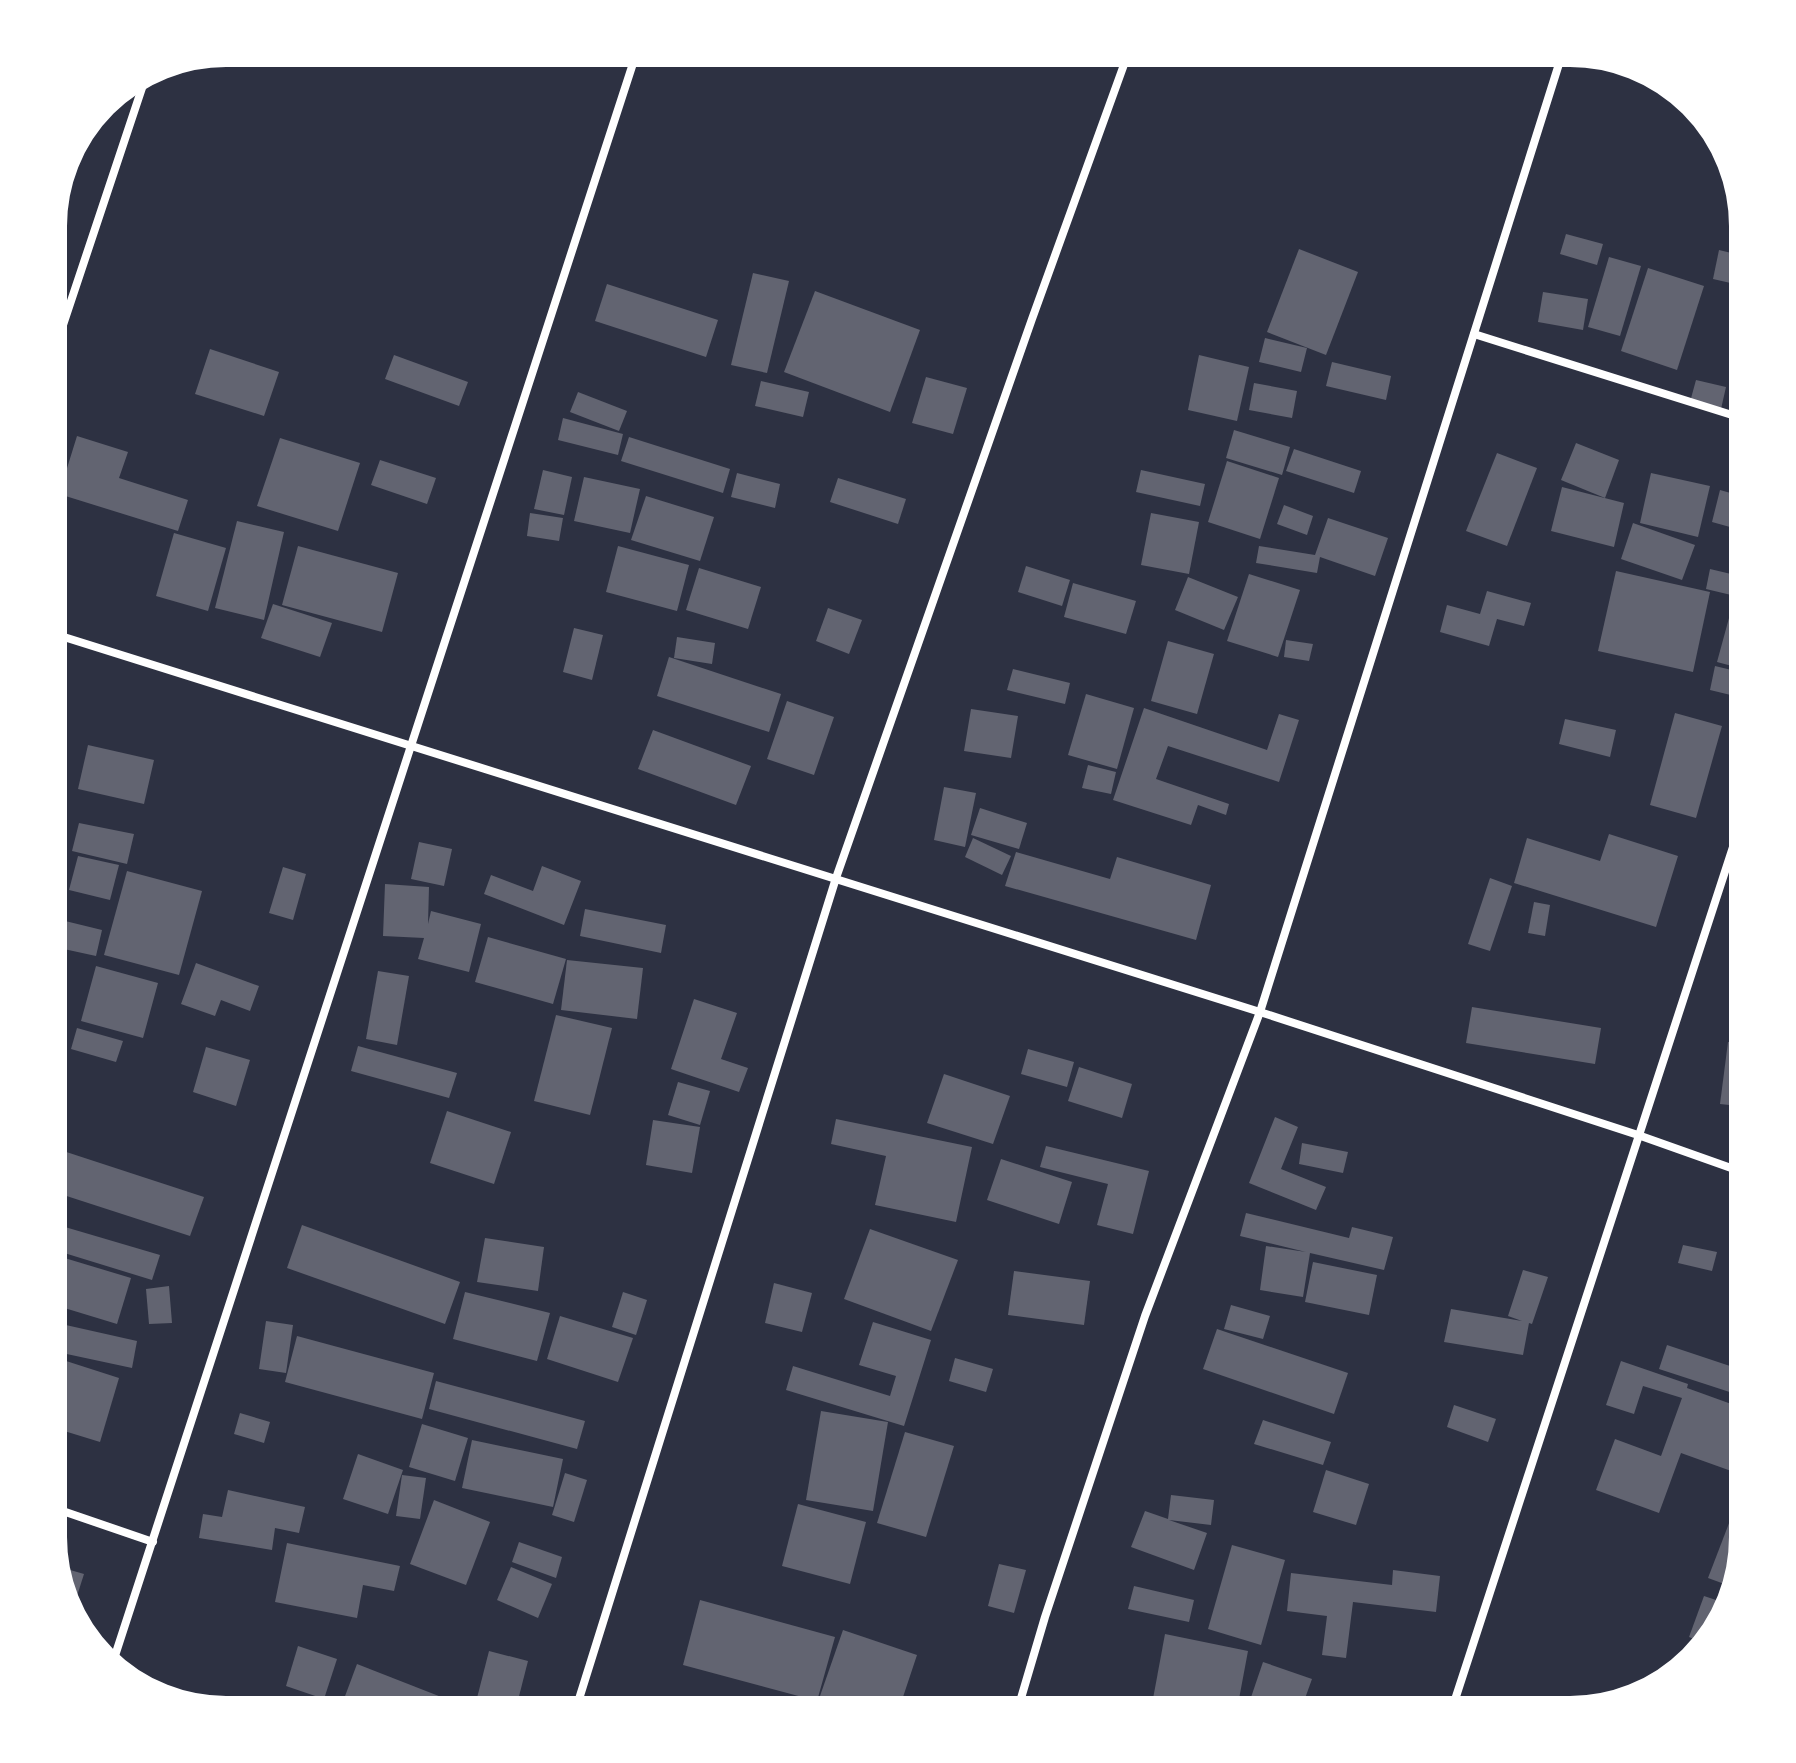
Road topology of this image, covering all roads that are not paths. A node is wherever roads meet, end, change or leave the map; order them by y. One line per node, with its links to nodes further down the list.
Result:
1 (633, 62): 9 (street)
2 (1125, 62): 11 (street)
3 (1560, 62): 6 (street)
4 (143, 85): 5 (street)
5 (62, 328)
6 (1474, 334): 7 (street); 12 (street)
7 (1734, 416)
8 (62, 636): 9 (street)
9 (413, 745): 11 (street); 16 (street)
10 (1734, 844): 13 (street)
11 (836, 878): 12 (street); 18 (street)
12 (1260, 1012): 13 (street); 19 (street)
13 (1638, 1135): 14 (street); 20 (street)
14 (1734, 1169)
15 (62, 1511): 16 (street)
16 (153, 1542): 17 (street)
17 (115, 1657)
18 (578, 1701)
19 (1020, 1701)
20 (1455, 1701)

